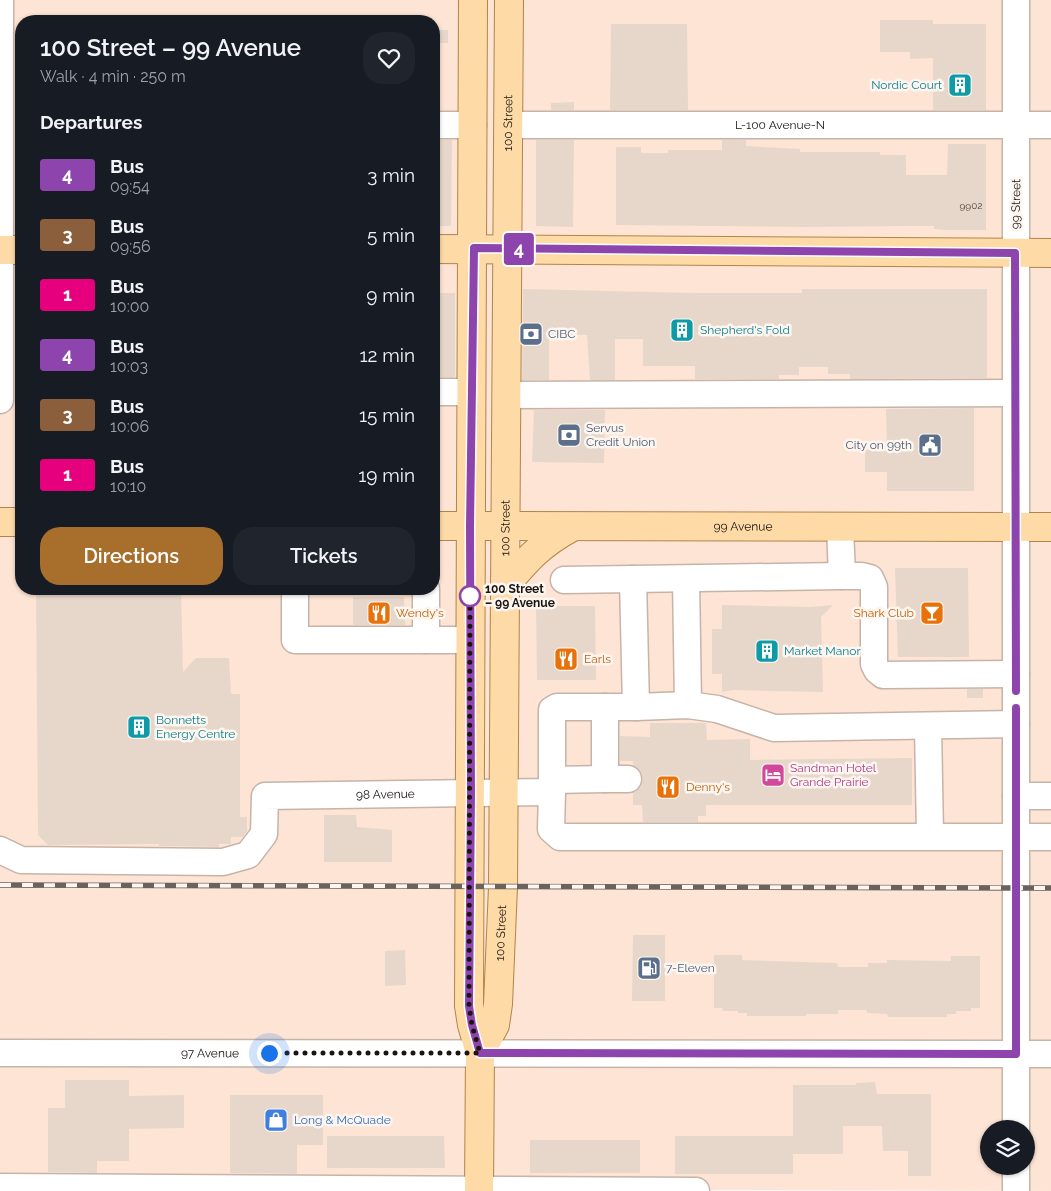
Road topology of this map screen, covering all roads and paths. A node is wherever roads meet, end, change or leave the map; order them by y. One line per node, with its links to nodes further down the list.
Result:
1 (0, 0): 5 (street)
2 (473, 0): 9 (main road, 100 Street)
3 (509, 0): 10 (main road, 100 Street)
4 (1016, 0): 7 (street, 99 Street)
5 (8, 121): 14 (street)
6 (440, 125): 9 (street)
7 (1017, 125): 8 (street, L-100 Avenue-N); 10 (street, L-100 Avenue-N); 15 (street, 99 Street)
8 (1051, 125)
9 (473, 126): 11 (main road, 100 Street)
10 (509, 126): 12 (main road, 100 Street)
11 (474, 248): 12 (main road); 13 (main road); 20 (main road, 100 Street)
12 (508, 248): 15 (main road); 22 (main road, 100 Street)
13 (440, 249)
14 (8, 250): 17 (street)
15 (1015, 253): 16 (main road); 21 (street, 99 Street)
16 (1051, 253)
17 (0, 390): 18 (street); 23 (street)
18 (15, 390)
19 (440, 392): 20 (street)
20 (472, 392): 27 (main road, 100 Street)
21 (1015, 393): 22 (street); 31 (street, 99 Street)
22 (508, 395): 28 (main road, 100 Street)
23 (0, 400)
24 (0, 522): 25 (main road)
25 (15, 522)
26 (440, 526): 27 (main road, 99 Avenue)
27 (470, 526): 28 (main road, 99 Avenue); 41 (main road, 100 Street)
28 (507, 526): 29 (main road, 99 Avenue); 37 (main road, 100 Street)
29 (572, 527): 30 (main road, 99 Avenue); 37 (main road)
30 (840, 527): 31 (main road, 99 Avenue); 33 (street)
31 (1016, 527): 32 (main road, 99 Avenue); 42 (street, 99 Street)
32 (1051, 527)
33 (842, 576): 35 (street); 42 (street)
34 (633, 579): 35 (street); 36 (street); 45 (street)
35 (686, 579): 43 (street)
36 (564, 580)
37 (505, 586): 49 (main road, 100 Street)
38 (295, 595): 40 (street)
39 (426, 595): 40 (street)
40 (426, 640): 41 (street)
41 (470, 640): 50 (main road, 100 Street)
42 (1016, 674): 46 (street, 99 Street)
43 (688, 705): 45 (street); 47 (street)
44 (605, 707): 45 (street); 48 (street); 48 (street, 98 Avenue)
45 (636, 707)
46 (1016, 724): 47 (street); 51 (street, 99 Street)
47 (928, 726): 53 (street)
48 (552, 786): 49 (street, 98 Avenue); 53 (street)
49 (505, 794): 50 (street, 98 Avenue); 58 (main road, 100 Street)
50 (471, 795): 56 (street, 98 Avenue); 58 (main road, 100 Street)
51 (1016, 796): 52 (street); 54 (street, 99 Street)
52 (1051, 796)
53 (930, 835): 54 (street)
54 (1017, 835): 55 (street); 59 (street, 99 Street)
55 (1051, 836)
56 (0, 850)
57 (0, 1053): 58 (street, 97 Avenue)
58 (480, 1053): 59 (street, 97 Avenue); 64 (main road, 100 Street)
59 (1016, 1054): 60 (street, 97 Avenue); 61 (street, 99 Street)
60 (1051, 1054)
61 (1016, 1120)
62 (1016, 1175): 66 (street)
63 (0, 1187): 64 (street)
64 (479, 1190): 65 (street)
65 (696, 1191)
66 (1016, 1191)

